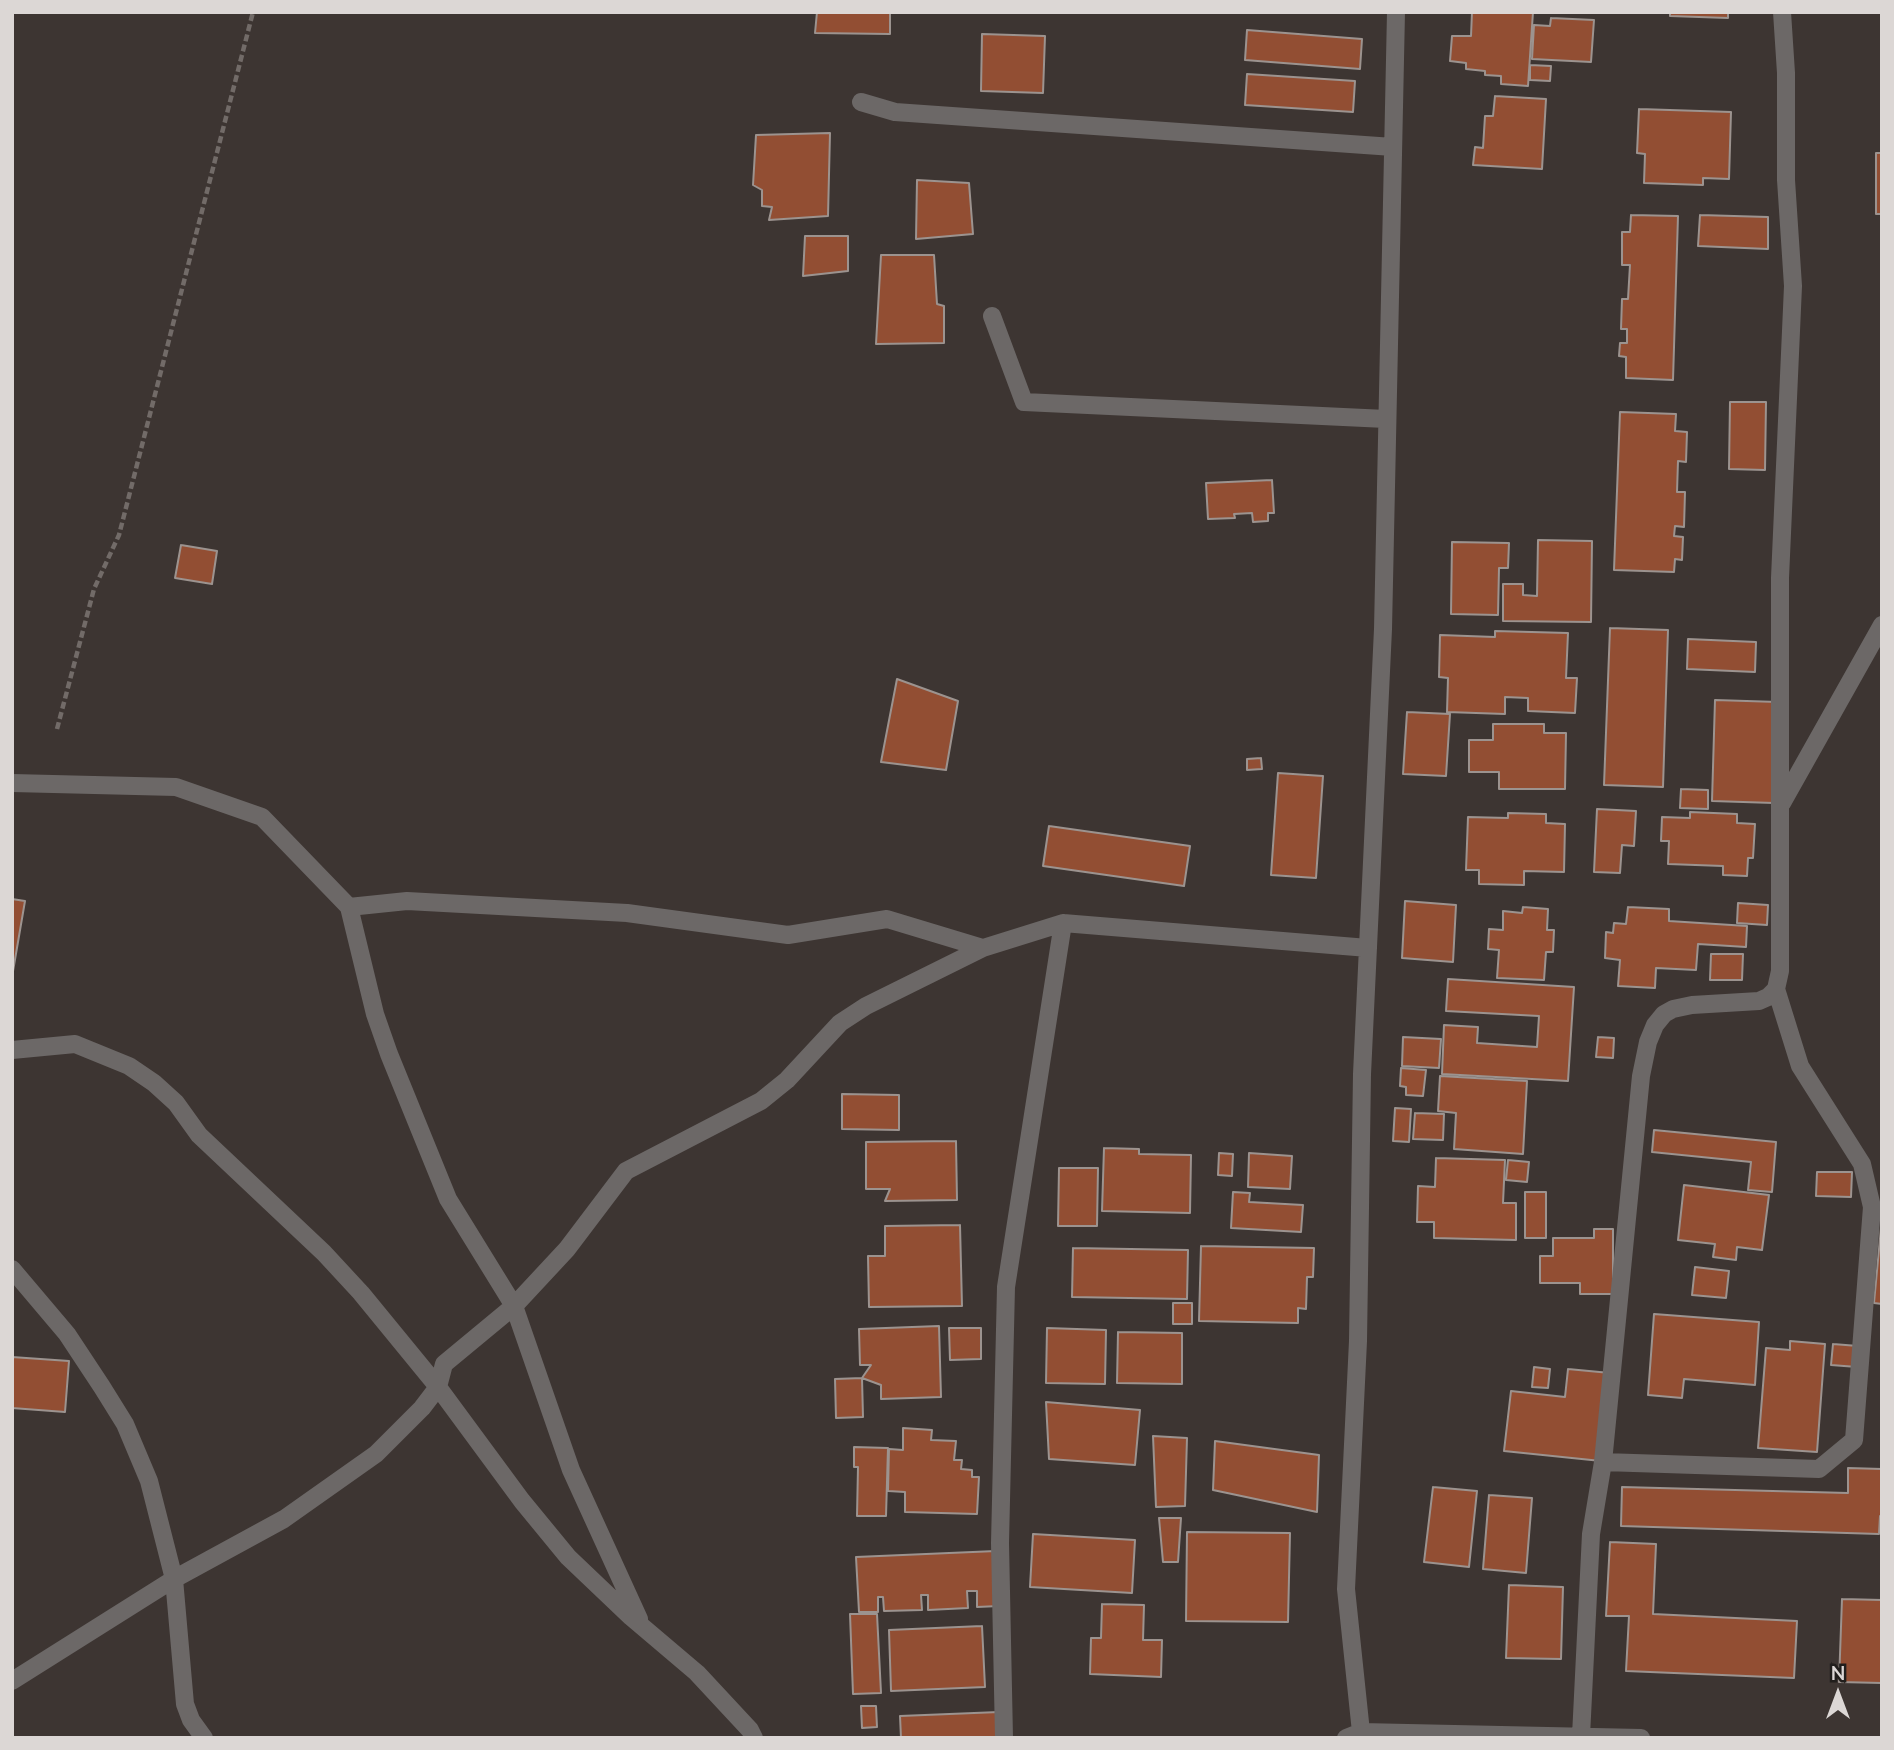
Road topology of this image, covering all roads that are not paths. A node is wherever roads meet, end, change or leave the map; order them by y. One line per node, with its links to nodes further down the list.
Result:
1 (1396, 12): 4 (street)
2 (1782, 12): 9 (street)
3 (861, 102): 4 (street)
4 (1393, 147): 6 (street)
5 (992, 316): 6 (street)
6 (1386, 419): 13 (street)
7 (1882, 625): 9 (street)
8 (12, 783): 10 (street)
9 (1780, 806): 14 (street)
10 (349, 907): 12 (street); 17 (street)
11 (1063, 923): 12 (street); 13 (street); 27 (street)
12 (983, 948): 17 (street)
13 (1368, 948): 23 (street)
14 (1776, 989): 19 (street); 19 (street)
15 (12, 1050): 18 (street)
16 (12, 1269): 20 (street)
17 (514, 1306): 18 (street); 21 (street)
18 (438, 1387): 20 (street); 21 (street)
19 (1603, 1462): 24 (street)
20 (174, 1579): 22 (street); 25 (street)
21 (642, 1626): 26 (street)
22 (12, 1681)
23 (1353, 1735): 24 (street)
24 (1581, 1737): 28 (street)
25 (204, 1738)
26 (754, 1738)
27 (1004, 1738)
28 (1641, 1738)

